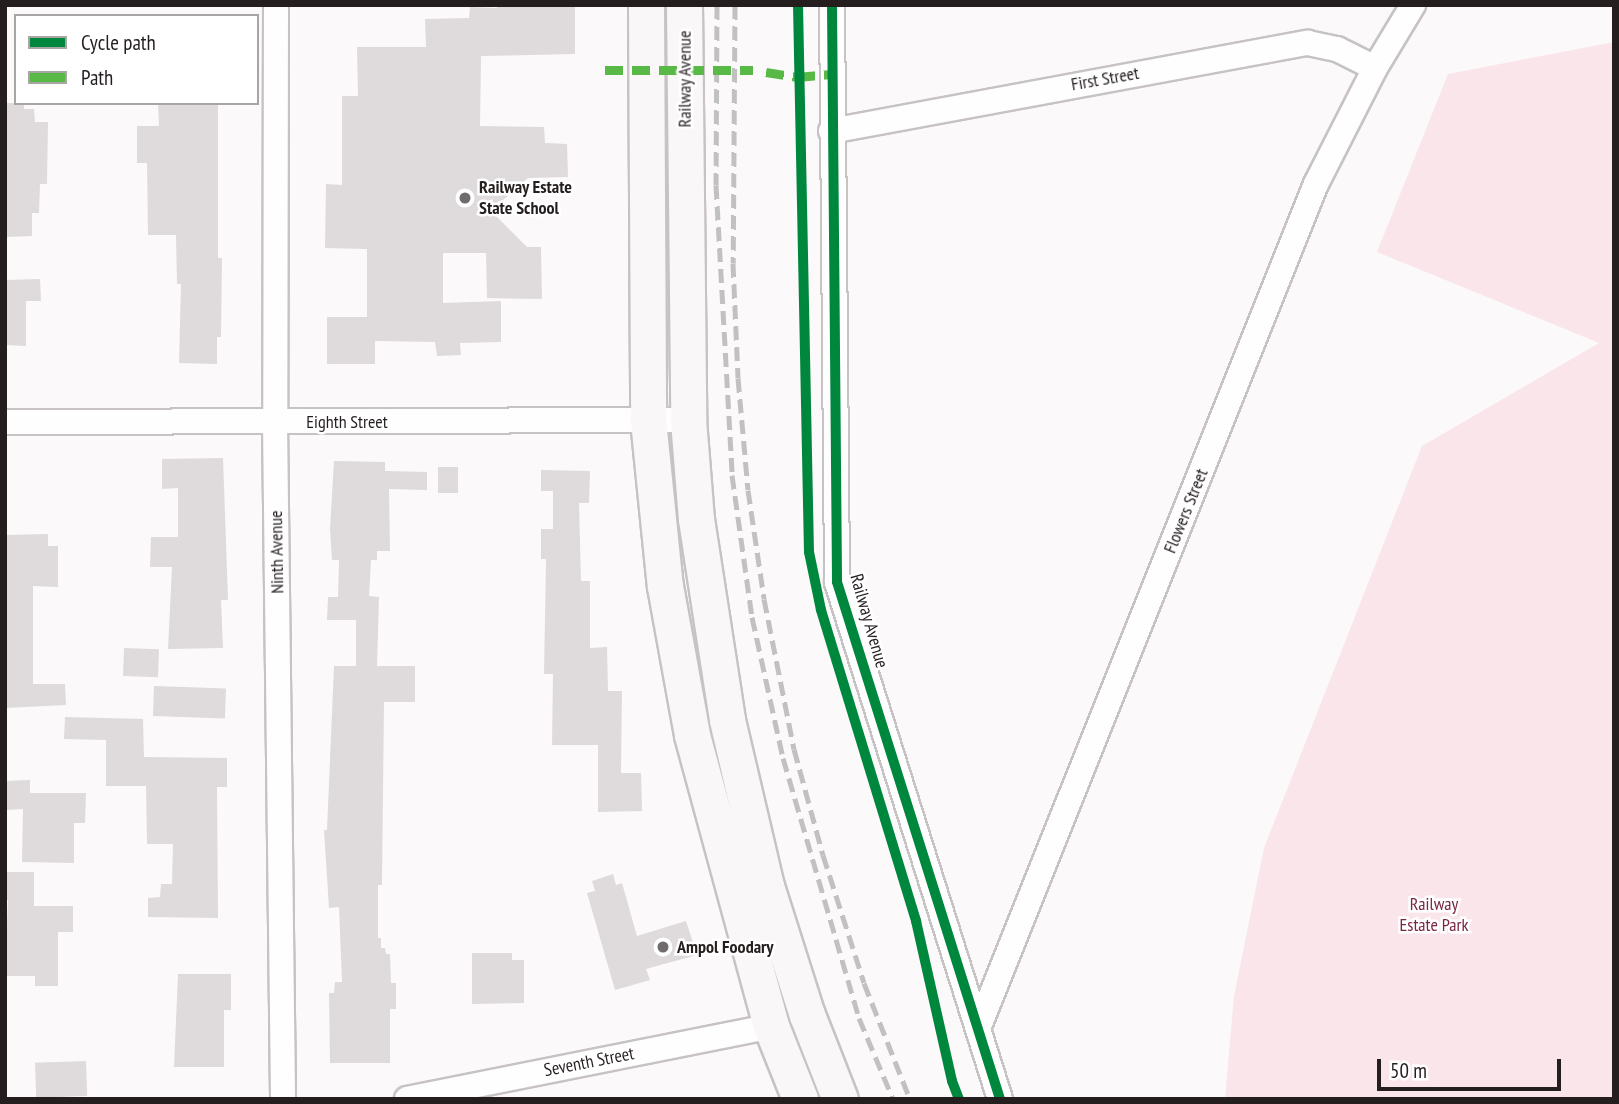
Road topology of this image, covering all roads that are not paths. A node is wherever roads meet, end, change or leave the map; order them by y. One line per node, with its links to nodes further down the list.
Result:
1 (276, 5): 11 (street, Ninth Avenue)
2 (646, 5): 8 (main road)
3 (684, 5): 9 (main road, Railway Avenue)
4 (832, 5): 7 (street, Railway Avenue)
5 (1413, 5): 6 (street, Flowers Street)
6 (1375, 68): 7 (street, First Street); 13 (street, Flowers Street)
7 (831, 131): 13 (street, Railway Avenue)
8 (648, 420): 9 (street, Eighth Street); 11 (street, Eighth Street); 12 (main road)
9 (688, 420): 17 (main road, Railway Avenue)
10 (5, 422): 11 (street, Eighth Street)
11 (275, 422): 14 (street, Ninth Avenue)
12 (771, 1026): 15 (street, Seventh Street); 16 (main road)
13 (979, 1026): 18 (street, Railway Avenue)
14 (283, 1099)
15 (407, 1099)
16 (800, 1099)
17 (840, 1099)
18 (1000, 1099)

